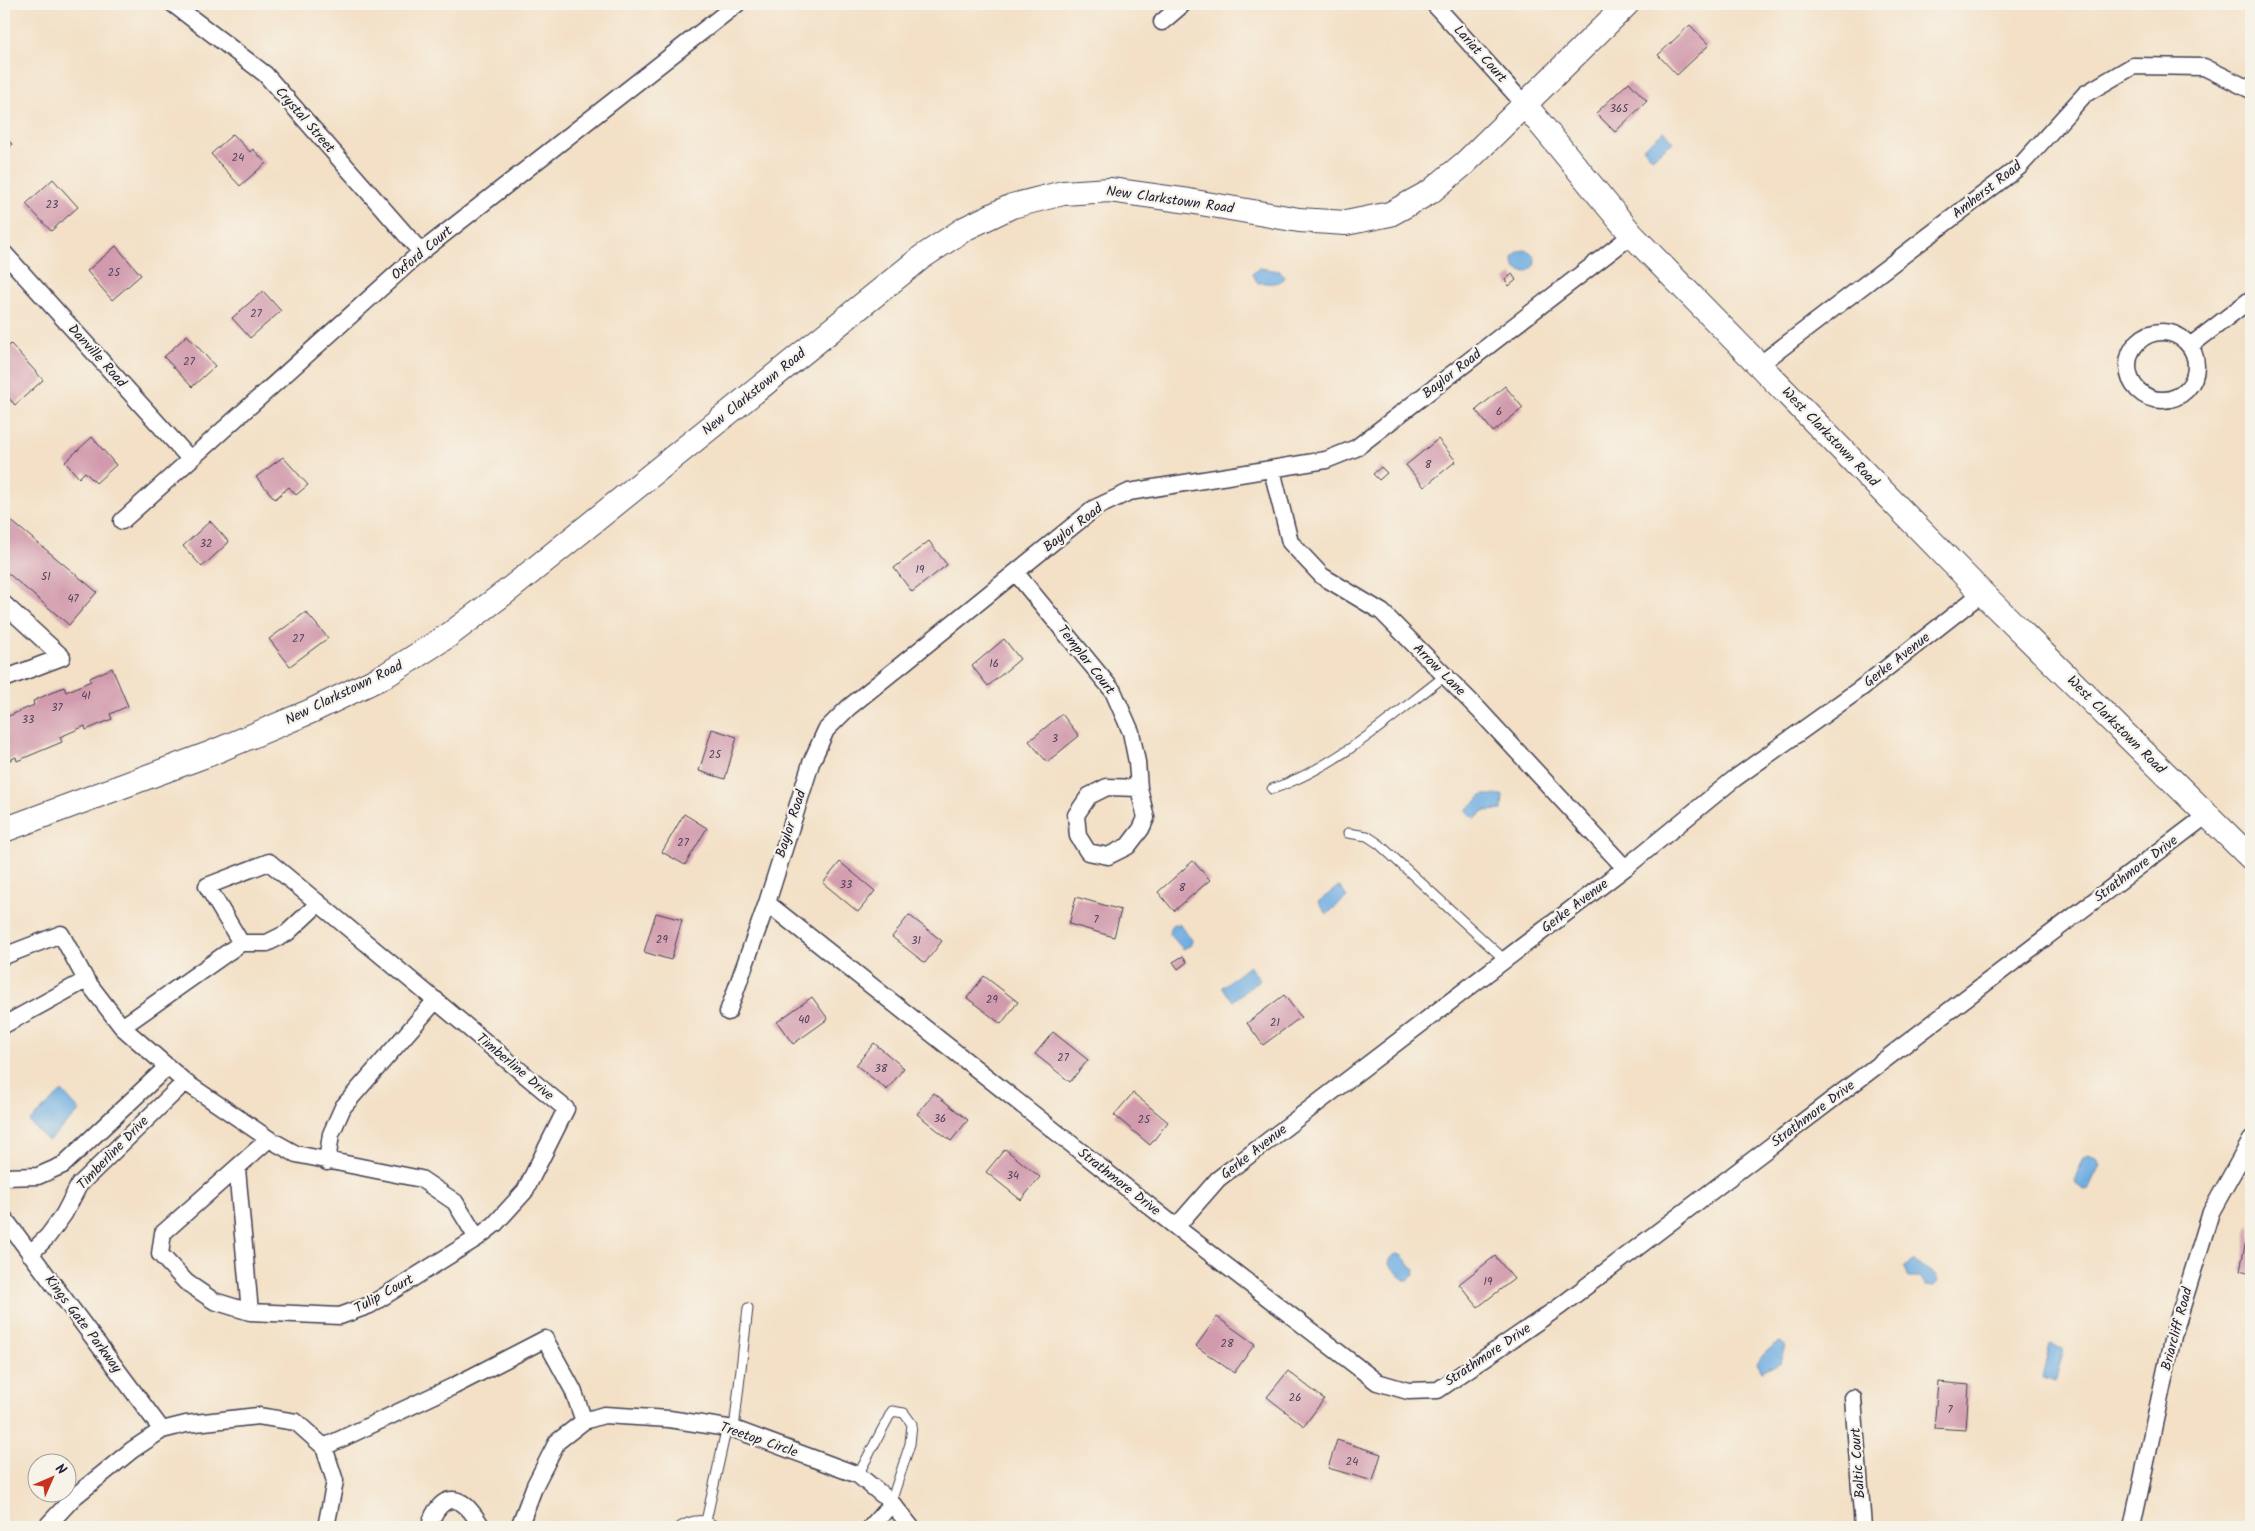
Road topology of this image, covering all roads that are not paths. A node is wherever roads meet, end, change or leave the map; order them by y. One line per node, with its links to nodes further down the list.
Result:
1 (173, 4): 10 (street, Crystal Street)
2 (737, 4): 10 (street, Oxford Court)
3 (1183, 4): 6 (street)
4 (1434, 4): 8 (street, Lariat Court)
5 (1627, 4): 8 (street)
6 (1162, 22)
7 (2251, 90): 14 (street, Amherst Road)
8 (1525, 105): 9 (street, West Clarkstown Road); 26 (street, New Clarkstown Road)
9 (1632, 235): 14 (street, West Clarkstown Road); 16 (street, Baylor Road)
10 (421, 252): 15 (street, Oxford Court)
11 (4, 253): 15 (street, Danville Road)
12 (2251, 299): 13 (street)
13 (2190, 346): 13 (street)
14 (1759, 365): 19 (street, West Clarkstown Road)
15 (190, 460): 17 (street, Oxford Court)
16 (1272, 470): 18 (street, Baylor Road); 21 (street, Arrow Lane)
17 (122, 521)
18 (1016, 573): 23 (street, Templar Court); 30 (street, Baylor Road)
19 (1982, 593): 25 (street, West Clarkstown Road); 29 (street, Gerke Avenue)
20 (4, 604): 22 (street)
21 (1445, 676): 24 (lane); 29 (street, Arrow Lane)
22 (4, 679)
23 (1138, 788): 23 (street, Templar Court)
24 (1272, 789)
25 (2207, 815): 28 (street, West Clarkstown Road); 48 (street, Strathmore Drive)
26 (4, 830)
27 (1348, 832): 34 (lane)
28 (2251, 858)
29 (1625, 868): 34 (street, Gerke Avenue)
30 (767, 903): 37 (street, Baylor Road); 48 (street, Strathmore Drive)
31 (319, 904): 32 (street); 32 (street, Timberline Drive); 36 (street, Timberline Drive)
32 (241, 943): 39 (street)
33 (4, 956): 35 (street)
34 (1505, 960): 48 (street, Gerke Avenue)
35 (86, 980): 38 (street); 39 (street)
36 (436, 1000): 44 (street); 49 (street, Timberline Drive)
37 (728, 1012)
38 (4, 1025)
39 (122, 1027): 40 (street)
40 (168, 1067): 41 (street); 46 (street, Timberline Drive)
41 (185, 1082): 42 (street); 50 (street, Timberline Drive)
42 (269, 1139): 44 (street); 45 (street, Tulip Court)
43 (2251, 1140): 71 (street, Briarcliff Road)
44 (327, 1162): 49 (street)
45 (237, 1169): 52 (street); 52 (street, Tulip Court)
46 (4, 1177)
47 (4, 1218): 50 (street, Kings Gate Parkway)
48 (1176, 1227)
49 (477, 1238): 52 (street, Tulip Court)
50 (30, 1254): 56 (street, Kings Gate Parkway)
51 (748, 1308): 55 (lane)
52 (250, 1312)
53 (1853, 1398): 70 (street, Baltic Court)
54 (584, 1422): 55 (street, Treetop Circle); 57 (street); 65 (street, Treetop Circle)
55 (730, 1427): 58 (street, Treetop Circle); 60 (lane)
56 (162, 1430): 57 (street); 61 (street)
57 (324, 1448): 62 (street)
58 (858, 1475): 59 (street, Treetop Circle); 59 (lane)
59 (891, 1503): 68 (street); 69 (street, Treetop Circle)
60 (706, 1521): 66 (lane); 67 (lane)
61 (46, 1527)
62 (326, 1527)
63 (430, 1527): 64 (street)
64 (482, 1527)
65 (519, 1527)
66 (680, 1527)
67 (716, 1527)
68 (870, 1527)
69 (911, 1527)
70 (1863, 1527)
71 (2132, 1527)

